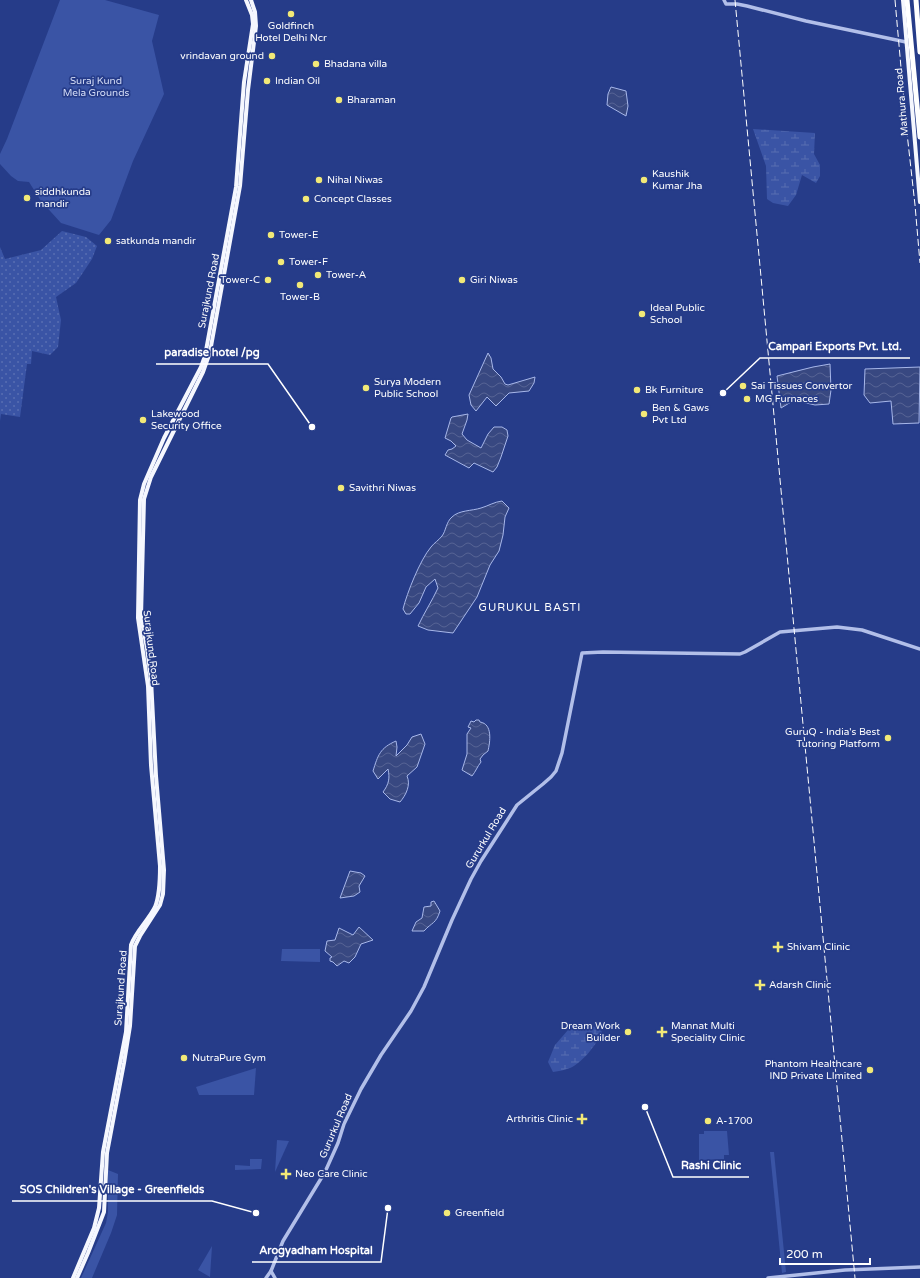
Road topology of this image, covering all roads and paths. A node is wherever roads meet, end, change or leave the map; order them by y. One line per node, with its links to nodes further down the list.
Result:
1 (246, 0): 12 (main road, Surajkund Road)
2 (251, 0): 12 (main road, Surajkund Road)
3 (903, 0): 7 (main road, Mathura Road)
4 (907, 0): 10 (highway, Mathura Road, bridge)
5 (916, 0): 9 (highway, bridge)
6 (724, 2): 7 (street)
7 (906, 42): 8 (main road, Mathura Road)
8 (906, 48): 9 (main road); 11 (main road, Mathura Road)
9 (920, 51)
10 (920, 137)
11 (920, 202)
12 (232, 216): 16 (main road, Surajkund Road); 17 (main road, Surajkund Road)
13 (920, 648): 15 (street, Gururkul Road)
14 (920, 1268): 20 (street)
15 (271, 1271): 18 (street, Gururkul Road); 19 (street)
16 (73, 1278)
17 (76, 1278)
18 (266, 1278)
19 (275, 1278)
20 (768, 1278)

